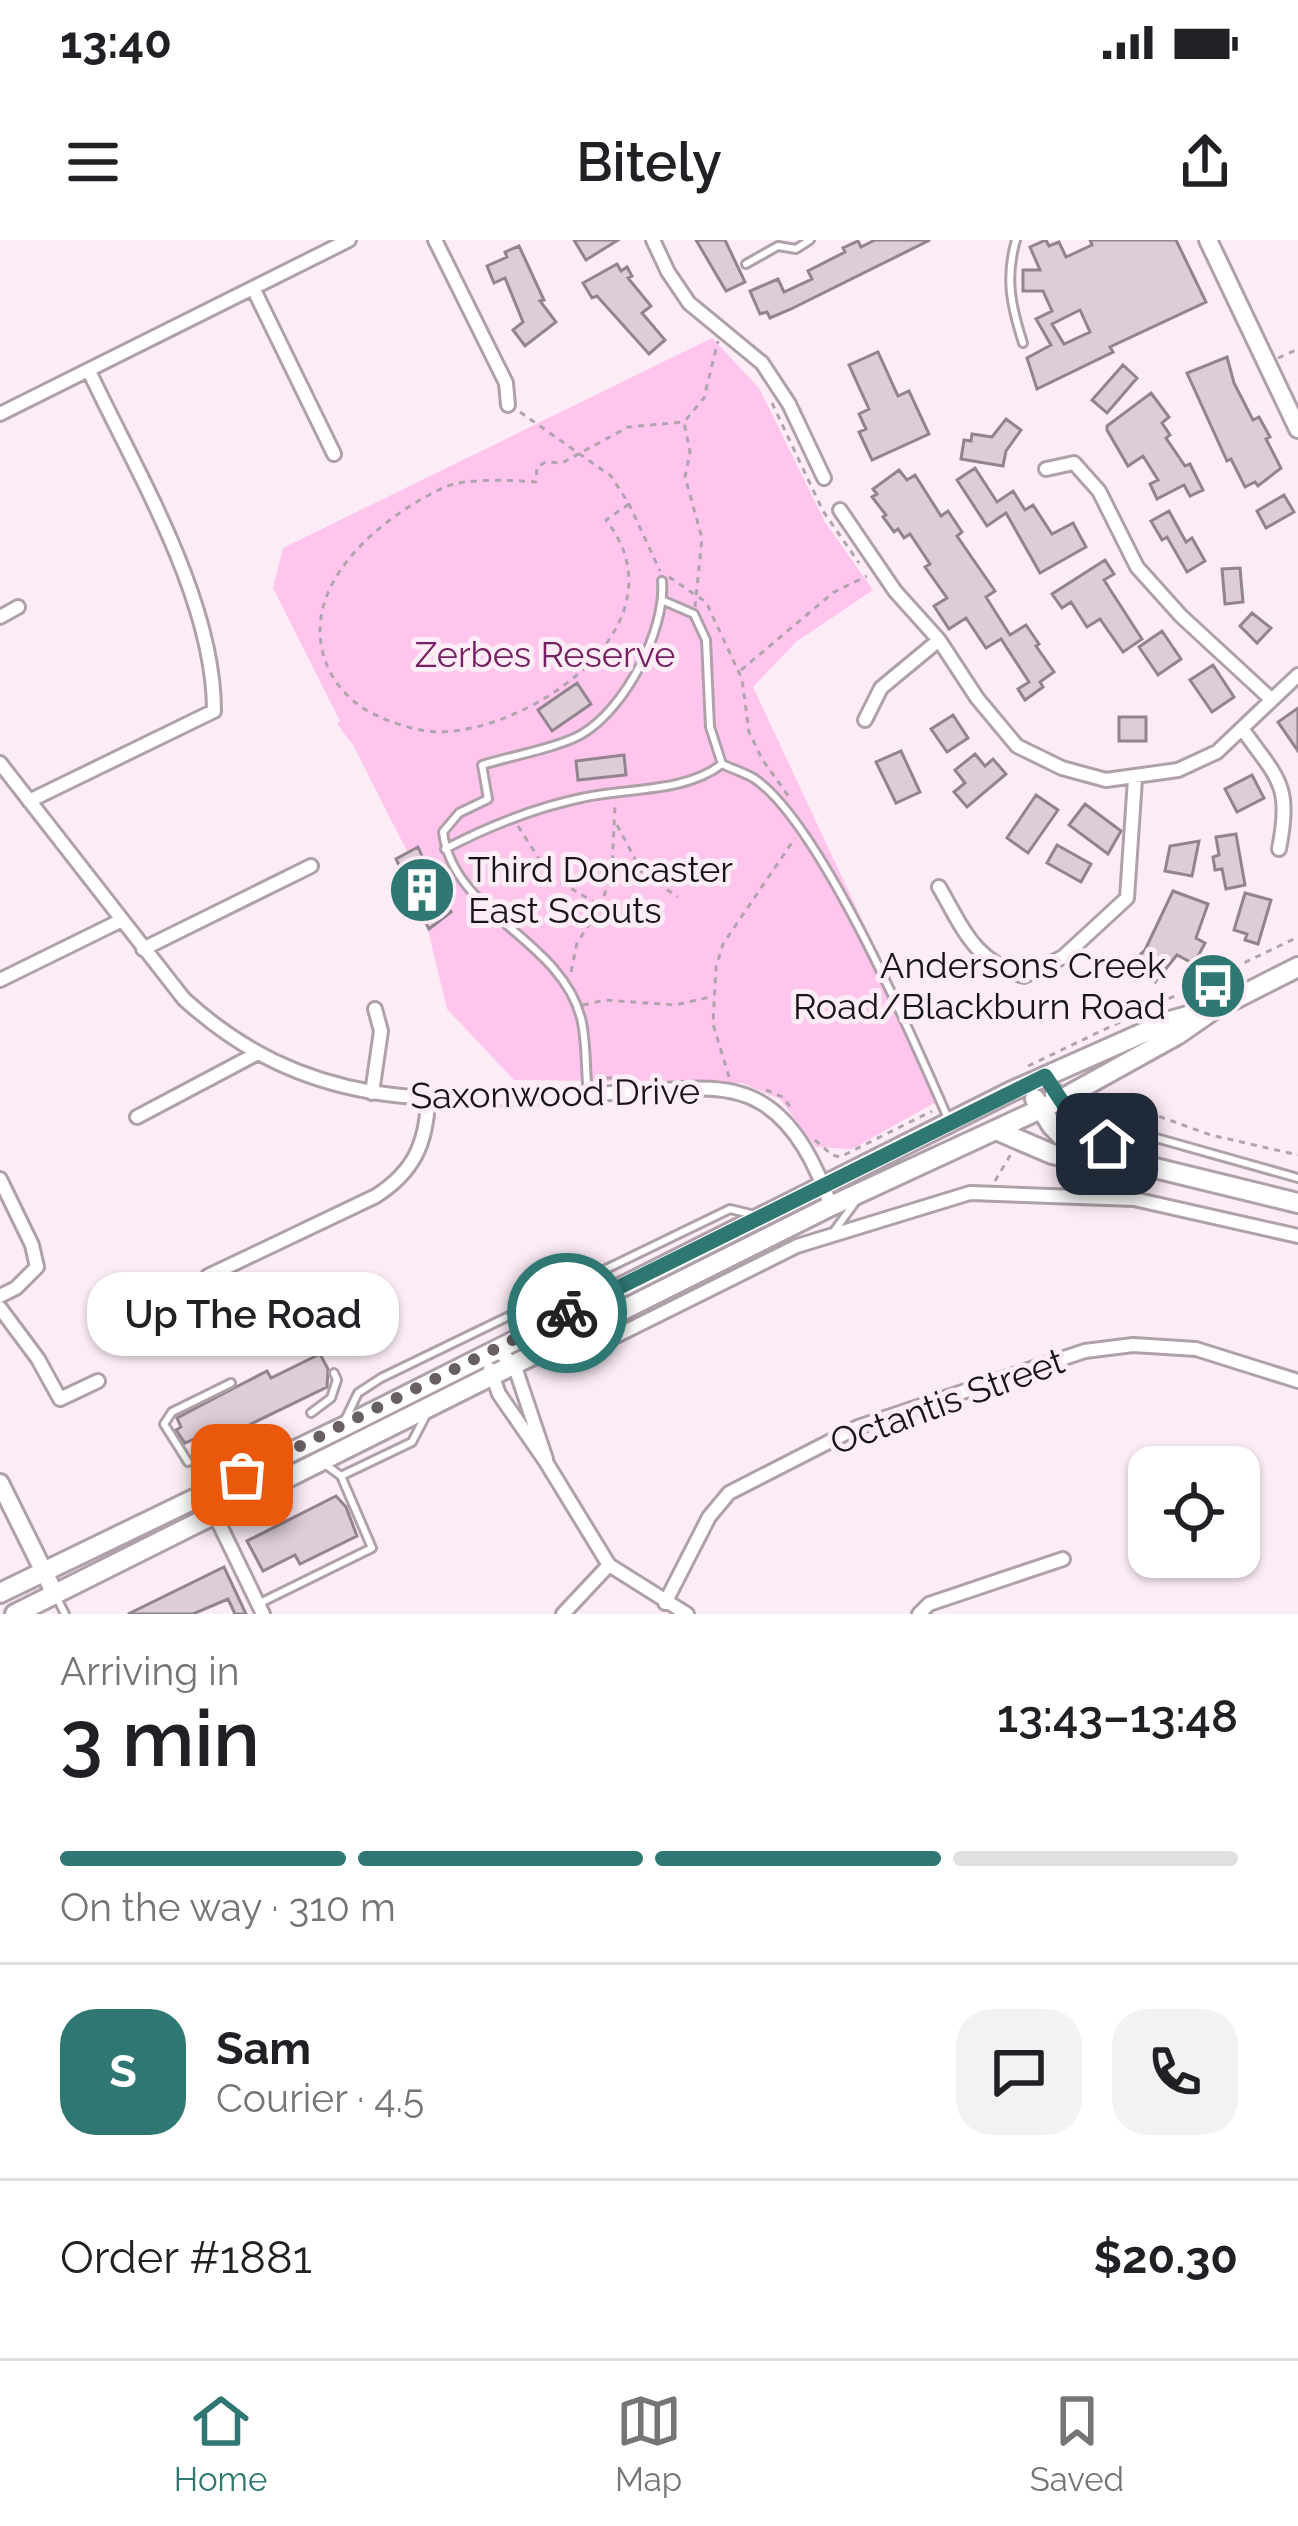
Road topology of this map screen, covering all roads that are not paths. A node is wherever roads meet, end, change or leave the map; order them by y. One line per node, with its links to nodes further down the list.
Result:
1 (349, 240): 8 (street)
2 (435, 240): 11 (street)
3 (652, 240): 16 (street)
4 (810, 240): 7 (lane)
5 (1016, 240): 9 (lane)
6 (1208, 240): 13 (main road)
7 (746, 264)
8 (254, 290): 10 (street); 14 (street)
9 (1023, 343)
10 (89, 371): 12 (street); 31 (street)
11 (508, 405)
12 (0, 414)
13 (1298, 429)
14 (334, 454)
15 (1046, 469): 24 (street)
16 (824, 478)
17 (840, 510): 22 (street)
18 (662, 577): 19 (lane)
19 (664, 602): 28 (lane); 33 (lane)
20 (18, 608): 21 (street)
21 (0, 616)
22 (939, 640): 25 (street); 30 (street)
23 (1298, 675): 24 (street)
24 (1271, 699): 26 (street)
25 (865, 719)
26 (1243, 730): 30 (street); 32 (street)
27 (0, 763): 29 (street, Saxonwood Drive)
28 (722, 764): 33 (lane); 48 (lane)
29 (5, 779): 31 (street, Saxonwood Drive)
30 (1136, 779): 35 (street)
31 (29, 801): 36 (street, Saxonwood Drive)
32 (1279, 848)
33 (445, 849): 45 (lane)
34 (311, 866): 37 (street)
35 (939, 887)
36 (120, 921): 37 (street, Saxonwood Drive); 39 (street)
37 (143, 949): 42 (street, Saxonwood Drive)
38 (1298, 967): 41 (main road)
39 (0, 980)
40 (375, 1009): 44 (street)
41 (1213, 1010): 43 (main road); 47 (main road)
42 (256, 1054): 44 (street, Saxonwood Drive); 49 (street)
43 (1028, 1079): 47 (main road); 48 (main road)
44 (372, 1094): 46 (street, Saxonwood Drive)
45 (588, 1094): 46 (street, Saxonwood Drive); 56 (street, Saxonwood Drive)
46 (428, 1101): 63 (street)
47 (1055, 1108): 50 (main road); 51 (main road); 52 (main road)
48 (946, 1114): 56 (main road)
49 (137, 1117)
50 (996, 1130): 52 (main road); 57 (main road)
51 (1107, 1144): 53 (main road); 54 (lane)
52 (1084, 1160): 53 (main road)
53 (1155, 1168): 58 (main road)
54 (1298, 1178)
55 (0, 1179): 64 (street)
56 (823, 1184): 59 (street, Saxonwood Drive); 60 (main road)
57 (866, 1189): 59 (main road); 61 (lane)
58 (1298, 1203)
59 (831, 1206): 66 (main road)
60 (760, 1216): 67 (main road); 78 (lane)
61 (831, 1236): 62 (street); 66 (street)
62 (1298, 1236)
63 (208, 1276)
64 (0, 1296)
65 (0, 1308): 71 (street)
66 (563, 1340): 68 (main road)
67 (491, 1352): 68 (street); 70 (street); 74 (main road)
68 (514, 1364): 70 (main road); 81 (street)
69 (334, 1373): 76 (lane)
70 (491, 1376): 75 (main road); 81 (street)
71 (98, 1381)
72 (1298, 1382): 91 (street, Octantis Street)
73 (231, 1383): 79 (lane)
74 (388, 1405): 77 (main road); 78 (main road)
75 (429, 1408): 77 (main road); 82 (lane)
76 (311, 1412)
77 (399, 1424): 80 (main road)
78 (341, 1428): 84 (main road)
79 (188, 1462)
80 (322, 1462): 82 (lane); 85 (main road)
81 (546, 1462): 87 (street)
82 (340, 1476): 92 (lane)
83 (0, 1483): 88 (main road)
84 (204, 1492): 85 (street); 88 (main road)
85 (215, 1514): 90 (main road); 92 (street)
86 (1063, 1559): 97 (street)
87 (609, 1565): 91 (street); 95 (street)
88 (44, 1572): 89 (main road); 90 (main road)
89 (0, 1593)
90 (55, 1594): 93 (main road); 94 (lane)
91 (665, 1603): 96 (street)
92 (261, 1609)
93 (15, 1614)
94 (65, 1614)
95 (562, 1614)
96 (686, 1614)
97 (919, 1614)

